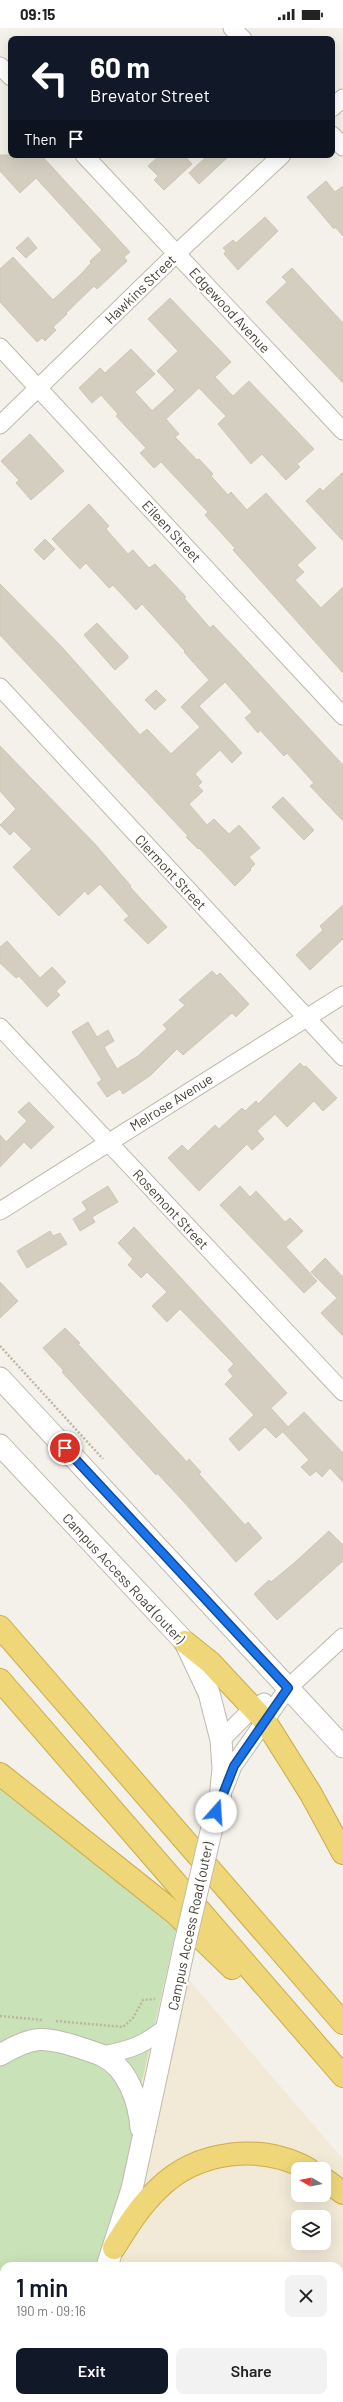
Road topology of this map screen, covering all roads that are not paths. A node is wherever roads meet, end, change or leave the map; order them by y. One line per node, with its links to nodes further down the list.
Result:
1 (232, 28): 2 (street)
2 (240, 36)
3 (0, 66): 4 (street)
4 (8, 74)
5 (343, 98): 6 (street)
6 (335, 105)
7 (335, 138): 8 (street)
8 (343, 147)
9 (87, 158): 11 (street, Edgewood Avenue)
10 (279, 158): 11 (street, Hawkins Street)
11 (177, 253): 13 (street, Hawkins Street); 15 (street, Edgewood Avenue)
12 (0, 347): 13 (street, Eileen Street)
13 (39, 388): 14 (street, Hawkins Street); 17 (street, Eileen Street)
14 (0, 425)
15 (343, 432)
16 (0, 687): 19 (street, Clermont Street)
17 (343, 716)
18 (343, 995): 19 (street, Melrose Avenue)
19 (307, 1018): 21 (street, Clermont Street); 22 (street, Melrose Avenue)
20 (0, 1027): 22 (street, Rosemont Street)
21 (343, 1057)
22 (107, 1142): 23 (street, Melrose Avenue); 25 (street, Rosemont Street)
23 (0, 1212)
24 (0, 1378): 31 (street)
25 (343, 1392)
26 (0, 1445): 29 (street, Campus Access Road (outer))
27 (0, 1627): 38 (highway)
28 (343, 1637): 31 (street)
29 (185, 1642): 32 (highway); 33 (street, Campus Access Road (outer))
30 (0, 1680): 42 (highway)
31 (288, 1688): 32 (street); 34 (street)
32 (259, 1715): 33 (street); 36 (street); 37 (highway)
33 (221, 1740): 36 (street, Campus Access Road (outer))
34 (343, 1747)
35 (0, 1774): 43 (highway)
36 (220, 1800): 39 (street, Campus Access Road (outer), bridge)
37 (343, 1853)
38 (343, 2023)
39 (168, 2026): 41 (street); 44 (street, Campus Access Road (outer))
40 (0, 2055): 41 (street)
41 (103, 2055): 44 (street)
42 (343, 2076)
43 (343, 2084)
44 (140, 2154): 48 (street, Campus Access Road (outer))
45 (292, 2162): 48 (highway)
46 (331, 2184): 47 (highway)
47 (343, 2193)
48 (110, 2257)

